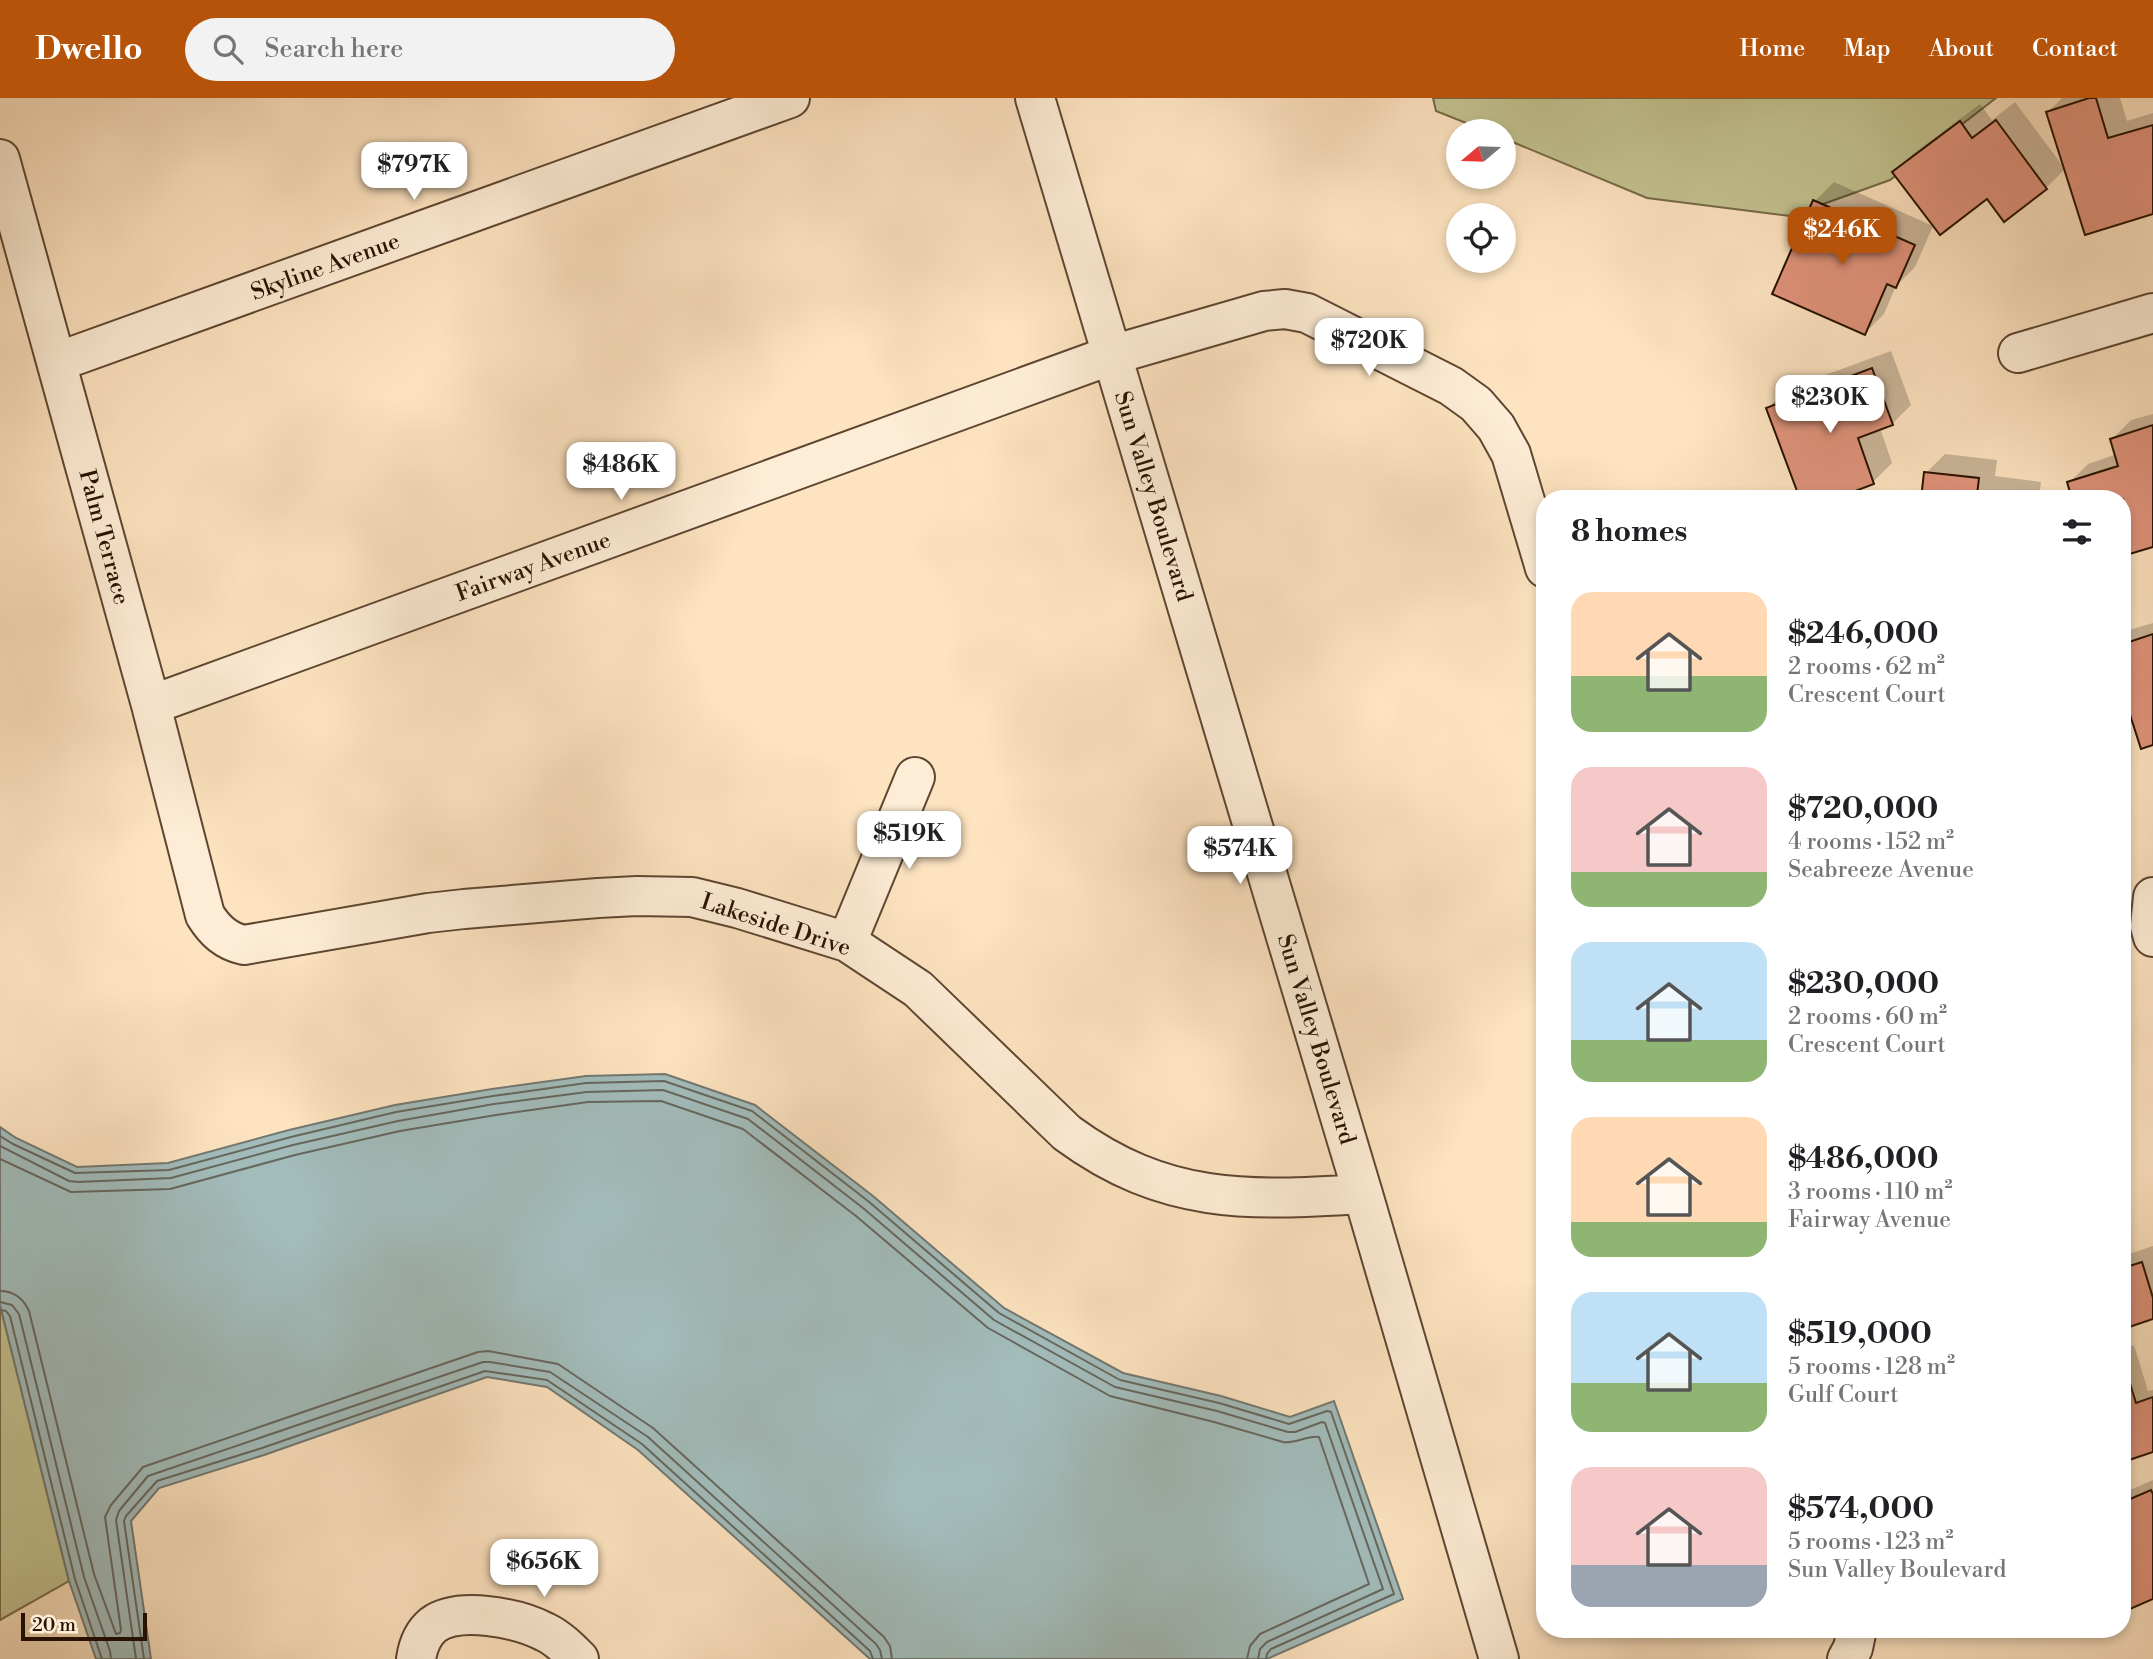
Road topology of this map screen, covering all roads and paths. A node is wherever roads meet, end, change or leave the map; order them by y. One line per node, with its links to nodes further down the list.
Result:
1 (790, 98): 7 (street, Skyline Avenue)
2 (1035, 98): 6 (street, Sun Valley Boulevard)
3 (0, 159): 7 (street, Palm Terrace)
4 (2153, 313): 5 (street)
5 (2018, 353)
6 (1112, 355): 8 (street, Fairway Avenue); 9 (street, Fairway Avenue); 13 (street, Sun Valley Boulevard)
7 (57, 362): 9 (street, Palm Terrace)
8 (1536, 538)
9 (151, 705): 11 (street, Palm Terrace)
10 (915, 777): 12 (street)
11 (205, 915): 12 (street, Lakeside Drive)
12 (847, 942): 13 (street, Lakeside Drive)
13 (1363, 1194): 17 (street, Sun Valley Boulevard)
14 (1855, 1638): 18 (street)
15 (416, 1659): 16 (street)
16 (579, 1659)
17 (1499, 1659)
18 (1847, 1659)

